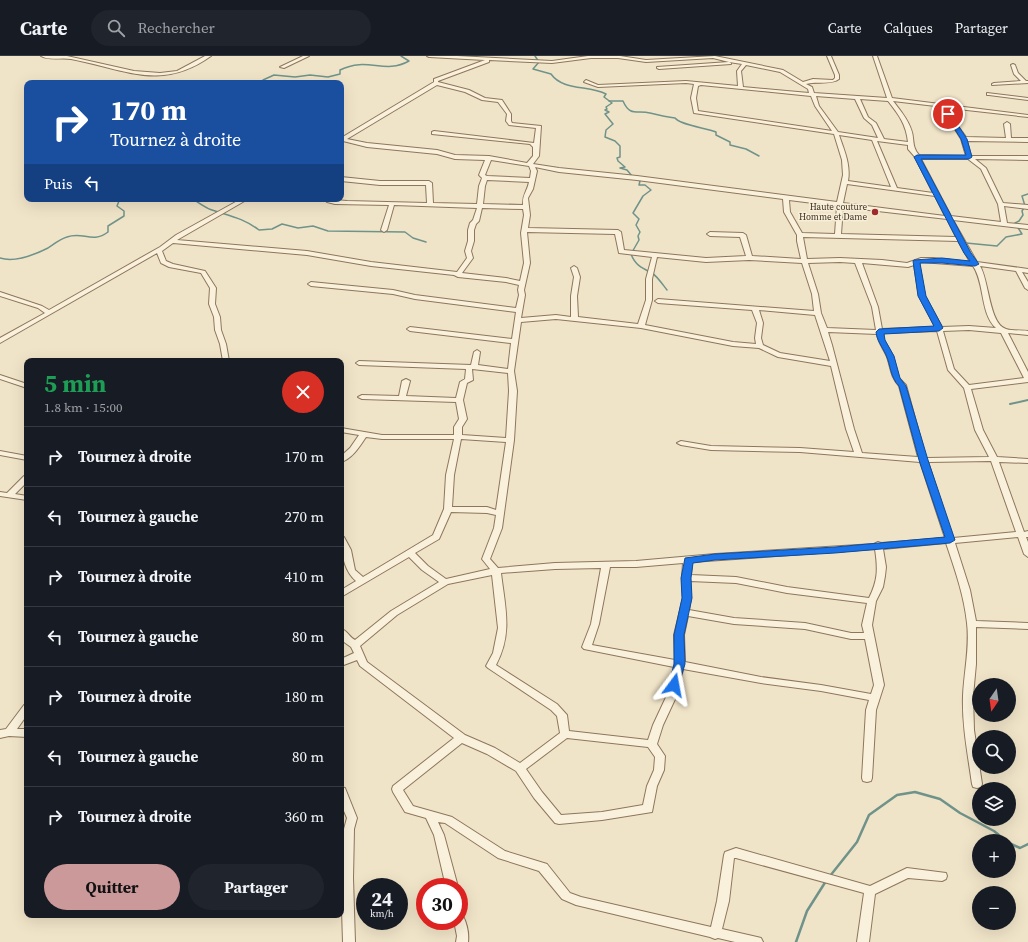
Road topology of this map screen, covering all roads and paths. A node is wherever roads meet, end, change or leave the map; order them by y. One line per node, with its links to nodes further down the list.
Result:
1 (43, 56): 2 (street)
2 (209, 56)
3 (307, 56): 11 (street)
4 (429, 56): 8 (street)
5 (829, 56): 16 (street)
6 (875, 56): 24 (street)
7 (712, 57): 8 (street); 9 (street)
8 (489, 59): 15 (street)
9 (745, 64): 12 (street); 16 (street); 19 (street)
10 (1013, 65): 14 (street)
11 (282, 67)
12 (659, 68)
13 (586, 81): 17 (street)
14 (1027, 82): 18 (street)
15 (436, 83): 30 (street); 38 (street)
16 (803, 83): 20 (street)
17 (699, 84): 19 (street); 29 (street)
18 (994, 84)
19 (741, 88): 20 (street)
20 (812, 94): 22 (street); 29 (street)
21 (989, 94): 23 (street)
22 (857, 97): 24 (street); 35 (street)
23 (1028, 99)
24 (890, 100): 25 (street); 37 (street)
25 (946, 107): 26 (street); 33 (street)
26 (1028, 116)
27 (1007, 124): 34 (street)
28 (434, 133): 38 (street)
29 (836, 133): 31 (street); 48 (street)
30 (344, 138)
31 (874, 138): 35 (street); 50 (street)
32 (344, 139): 41 (street)
33 (964, 139): 34 (street); 40 (street)
34 (1009, 139): 36 (street)
35 (882, 140): 37 (street)
36 (1028, 140)
37 (911, 144): 39 (street)
38 (536, 146): 43 (street)
39 (917, 157): 40 (street); 51 (street)
40 (969, 157): 42 (street); 57 (street)
41 (489, 158): 43 (street); 44 (street)
42 (1028, 158)
43 (532, 166): 47 (street); 52 (street)
44 (485, 178): 47 (street); 59 (street)
45 (344, 179): 46 (street)
46 (348, 180): 49 (street); 58 (street)
47 (532, 180): 60 (street)
48 (845, 182): 50 (street); 56 (street)
49 (344, 183)
50 (895, 189): 51 (street)
51 (936, 195): 62 (street)
52 (786, 197): 56 (street); 68 (street)
53 (240, 202): 71 (street)
54 (335, 202): 55 (street)
55 (392, 204): 58 (street); 65 (street)
56 (840, 204): 62 (street); 69 (street)
57 (1001, 204): 61 (street); 63 (street)
58 (431, 205): 59 (street)
59 (480, 206): 60 (street); 82 (street)
60 (526, 207): 66 (street)
61 (1028, 207)
62 (949, 218): 63 (street); 70 (street)
63 (1004, 224): 64 (street)
64 (1028, 227)
65 (384, 230)
66 (525, 230): 73 (street); 84 (street)
67 (710, 234): 74 (street)
68 (800, 235): 69 (street); 75 (street)
69 (838, 235): 70 (street)
70 (961, 239): 78 (street)
71 (171, 240): 72 (street); 82 (street)
72 (160, 249): 90 (street); 105 (street)
73 (655, 255): 74 (street); 94 (street)
74 (749, 258): 75 (street)
75 (804, 261): 76 (street); 91 (street)
76 (858, 261): 77 (street); 99 (street)
77 (916, 261): 78 (street); 95 (street)
78 (975, 264): 80 (street); 98 (street)
79 (574, 268): 92 (street)
80 (1018, 270): 81 (street); 85 (street)
81 (1028, 271)
82 (458, 275): 84 (street)
83 (311, 284): 89 (street)
84 (523, 284): 89 (street)
85 (1028, 288)
86 (0, 294): 90 (street)
87 (658, 301): 88 (street)
88 (755, 309): 91 (street); 103 (street)
89 (519, 310): 93 (street)
90 (48, 312): 101 (street)
91 (818, 313): 97 (street)
92 (575, 319): 93 (street); 94 (street)
93 (518, 320): 102 (street)
94 (641, 326): 103 (street)
95 (939, 328): 98 (street); 99 (street); 114 (street)
96 (410, 329): 102 (street)
97 (824, 330): 99 (street); 107 (street)
98 (1003, 331): 100 (street); 111 (street)
99 (879, 332): 128 (street)
100 (1028, 333)
101 (0, 341)
102 (515, 341): 109 (street)
103 (760, 346): 107 (street)
104 (477, 352): 108 (street)
105 (225, 358)
106 (359, 363): 108 (street)
107 (833, 364): 124 (street)
108 (472, 367): 109 (street); 117 (street)
109 (511, 371): 121 (street)
110 (0, 377): 113 (street)
111 (1028, 379): 114 (street)
112 (406, 381): 116 (street)
113 (24, 385)
114 (967, 387): 127 (street)
115 (362, 397): 116 (street)
116 (402, 398): 117 (street)
117 (459, 400): 120 (street)
118 (344, 431): 119 (street)
119 (364, 434): 120 (street); 126 (street)
120 (458, 437): 121 (street); 134 (street)
121 (510, 440): 135 (street)
122 (681, 443): 124 (street)
123 (0, 452): 125 (street)
124 (859, 455): 128 (street)
125 (24, 457)
126 (344, 458)
127 (994, 459): 128 (street); 129 (street); 136 (street)
128 (923, 460): 137 (street)
129 (1028, 461)
130 (24, 481): 132 (street)
131 (0, 494): 132 (street)
132 (9, 495): 133 (street)
133 (24, 498)
134 (448, 509): 135 (street); 140 (street)
135 (500, 513): 144 (street)
136 (1024, 534): 137 (street); 141 (street)
137 (950, 540): 139 (street); 151 (street)
138 (344, 544): 146 (street)
139 (878, 545): 142 (street); 149 (street)
140 (410, 553): 146 (street); 147 (street)
141 (1028, 554)
142 (688, 560): 143 (street); 145 (street)
143 (606, 565): 144 (street); 158 (street)
144 (496, 571): 147 (street); 163 (street)
145 (686, 578): 149 (street); 150 (street)
146 (362, 581): 148 (street)
147 (445, 582): 155 (street)
148 (344, 592)
149 (872, 601): 154 (street)
150 (685, 612): 154 (street); 158 (street)
151 (972, 624): 152 (street); 168 (street)
152 (1028, 626)
153 (344, 636): 155 (street)
154 (870, 636): 159 (street)
155 (355, 645): 156 (street)
156 (359, 655): 157 (street); 164 (street)
157 (344, 661)
158 (680, 664): 159 (street); 165 (street)
159 (875, 698): 167 (street)
160 (24, 711): 161 (street)
161 (5, 733): 162 (street)
162 (24, 733)
163 (565, 734): 165 (street); 166 (street)
164 (461, 738): 166 (street); 170 (street)
165 (652, 744): 166 (street)
166 (520, 768)
167 (867, 778)
168 (977, 782)
169 (344, 798): 171 (street)
170 (430, 815): 173 (street); 176 (street)
171 (344, 875): 177 (street)
172 (942, 876): 174 (street)
173 (450, 878)
174 (870, 891): 176 (street); 180 (street)
175 (462, 930): 178 (street)
176 (715, 934): 179 (street)
177 (349, 942)
178 (462, 942)
179 (757, 942)
180 (863, 942)

